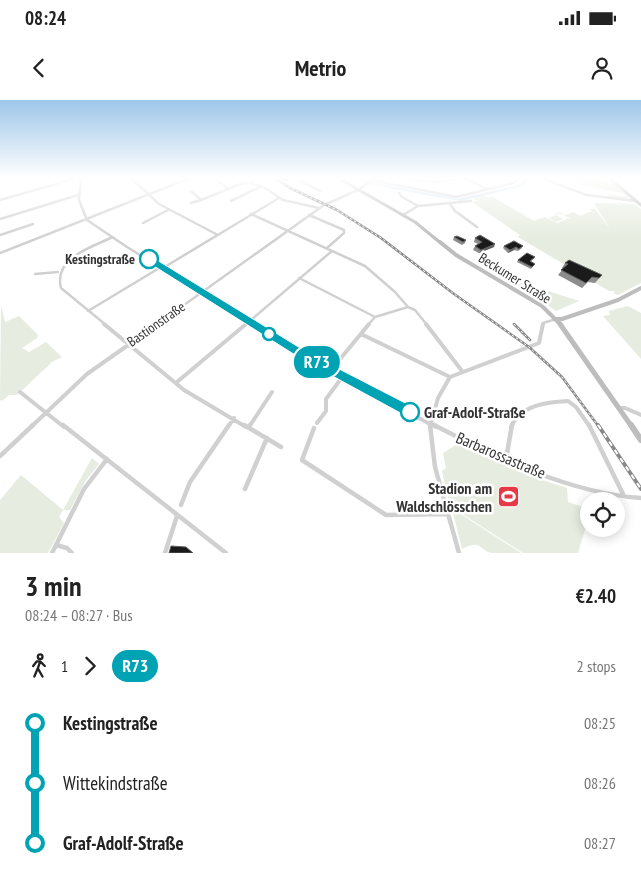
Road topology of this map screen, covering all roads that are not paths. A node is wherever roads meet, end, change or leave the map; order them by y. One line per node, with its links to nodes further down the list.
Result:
1 (64, 199): 25 (street)
2 (79, 199): 26 (street)
3 (135, 199): 26 (street)
4 (152, 199): 21 (street)
5 (235, 199): 13 (street)
6 (277, 199): 22 (street)
7 (284, 199): 20 (street)
8 (334, 199): 20 (street, Bastionstraße)
9 (374, 199): 24 (main road, Beckumer Straße)
10 (406, 199): 19 (street)
11 (613, 199): 15 (street)
12 (201, 200): 16 (street)
13 (231, 201)
14 (471, 201): 17 (street)
15 (638, 201): 18 (main road)
16 (191, 203)
17 (449, 204): 19 (street); 29 (street)
18 (641, 205)
19 (418, 206): 24 (street)
20 (319, 208): 23 (street, Bastionstraße)
21 (169, 210): 27 (street); 31 (street)
22 (251, 214): 30 (street); 31 (street)
23 (309, 215): 30 (street, Bastionstraße); 34 (street)
24 (403, 215): 46 (main road, Beckumer Straße)
25 (0, 218)
26 (86, 218): 33 (street, Barbarossastraße); 36 (street)
27 (143, 223)
28 (33, 224): 32 (street)
29 (477, 227)
30 (288, 231): 34 (street); 42 (street, Bastionstraße)
31 (216, 234): 37 (street)
32 (0, 235)
33 (113, 237): 37 (street, Barbarossastraße); 38 (street)
34 (327, 248): 35 (street)
35 (332, 250): 40 (street); 43 (street)
36 (0, 253)
37 (162, 267): 42 (street, Barbarossastraße); 44 (street)
38 (58, 272): 39 (street); 44 (street)
39 (35, 274)
40 (299, 278): 45 (street); 47 (street)
41 (639, 289): 46 (main road)
42 (202, 292): 47 (street, Barbarossastraße); 49 (street, Bastionstraße)
43 (408, 307): 45 (street); 51 (street)
44 (88, 311): 49 (street)
45 (374, 317): 48 (street)
46 (556, 319): 51 (street); 57 (main road, Beckumer Straße)
47 (248, 321): 50 (street, Barbarossastraße); 54 (street)
48 (361, 334): 50 (street); 53 (street)
49 (128, 344): 54 (street); 58 (street, Bastionstraße)
50 (331, 370): 52 (street, Barbarossastraße)
51 (462, 372): 53 (street)
52 (343, 376): 61 (street, Barbarossastraße); 62 (street)
53 (450, 377): 61 (street)
54 (177, 382): 60 (street)
55 (20, 392): 58 (street)
56 (272, 392): 63 (street)
57 (619, 408): 59 (street); 66 (main road, Beckumer Straße)
58 (47, 412): 68 (street, Bastionstraße); 69 (street)
59 (641, 415)
60 (234, 418): 63 (street); 76 (street)
61 (430, 422): 70 (street, Barbarossastraße); 77 (street)
62 (316, 423)
63 (249, 427): 65 (street)
64 (314, 428): 77 (street)
65 (267, 438): 67 (street); 71 (street)
66 (641, 440)
67 (281, 447)
68 (0, 456)
69 (107, 459): 78 (street); 79 (street)
70 (506, 459): 72 (street, Barbarossastraße); 73 (street)
71 (246, 489)
72 (601, 492)
73 (622, 492)
74 (625, 497): 75 (street, Barbarossastraße)
75 (641, 498)
76 (181, 505)
77 (448, 514): 84 (street)
78 (177, 516): 82 (street); 83 (street)
79 (56, 545): 80 (street); 81 (street)
80 (52, 553)
81 (72, 553)
82 (165, 553)
83 (226, 553)
84 (459, 553)

